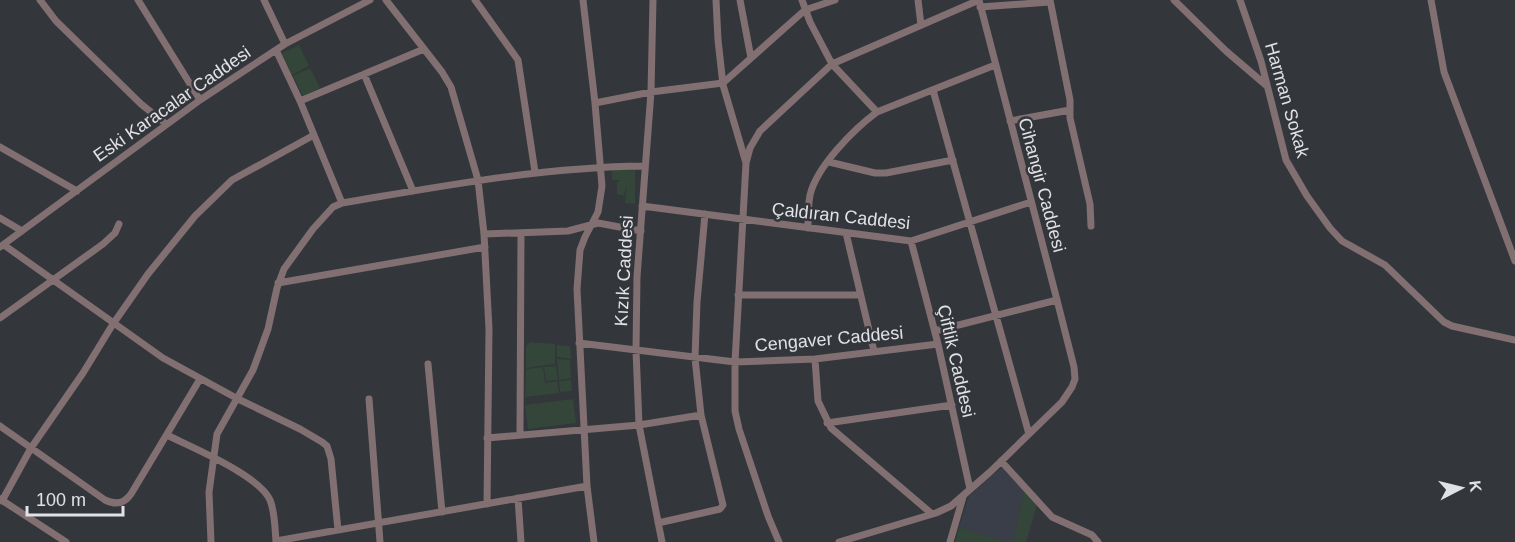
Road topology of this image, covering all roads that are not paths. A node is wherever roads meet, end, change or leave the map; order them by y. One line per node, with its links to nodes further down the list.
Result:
1 (40, 0): 38 (street)
2 (138, 0): 32 (street)
3 (264, 0): 21 (street)
4 (370, 0): 21 (street, Eski Karacalar Caddesi)
5 (386, 0): 22 (street)
6 (475, 0): 46 (street)
7 (583, 0): 34 (street)
8 (653, 0): 31 (street, Kızık Caddesi)
9 (716, 0): 28 (street)
10 (740, 0): 24 (street)
11 (802, 0): 19 (street)
12 (835, 0): 19 (street)
13 (918, 0): 20 (street)
14 (1174, 0): 29 (street)
15 (1239, 0): 29 (street, Harman Sokak)
16 (1431, 0): 69 (street)
17 (1050, 1): 18 (street); 35 (street)
18 (979, 2): 20 (street); 26 (street, Cihangir Caddesi)
19 (805, 9): 24 (street); 25 (street)
20 (921, 25): 25 (street)
21 (285, 44): 23 (street, Eski Karacalar Caddesi)
22 (424, 49): 27 (street); 47 (street)
23 (276, 50): 32 (street, Eski Karacalar Caddesi); 33 (street)
24 (751, 58): 28 (street)
25 (832, 64): 36 (street); 43 (street)
26 (995, 65): 30 (street); 37 (street, Cihangir Caddesi)
27 (364, 74): 33 (street); 49 (street)
28 (723, 83): 31 (street); 43 (street)
29 (1268, 87): 79 (street, Harman Sokak)
30 (933, 90): 36 (street); 41 (street)
31 (651, 92): 34 (street); 45 (street, Kızık Caddesi)
32 (200, 100): 38 (street, Eski Karacalar Caddesi)
33 (300, 101): 39 (street)
34 (595, 103): 44 (street)
35 (1070, 110): 37 (street); 59 (street)
36 (877, 112): 42 (street)
37 (1010, 121): 50 (street, Cihangir Caddesi)
38 (166, 123): 48 (street, Eski Karacalar Caddesi)
39 (314, 135): 51 (street); 77 (street)
40 (0, 147): 48 (street)
41 (953, 160): 42 (street); 56 (street)
42 (829, 162): 60 (street)
43 (746, 163): 55 (street)
44 (601, 166): 45 (street); 46 (street); 58 (street)
45 (645, 166): 52 (street, Kızık Caddesi)
46 (535, 172): 47 (street)
47 (478, 180): 49 (street); 65 (street)
48 (76, 190): 61 (street, Eski Karacalar Caddesi)
49 (413, 191): 51 (street)
50 (1031, 202): 56 (street, Çaldıran Caddesi); 74 (street, Cihangir Caddesi)
51 (342, 203): 71 (street)
52 (642, 206): 53 (street, Çaldıran Caddesi); 62 (street, Kızık Caddesi)
53 (705, 214): 55 (street, Çaldıran Caddesi); 84 (street)
54 (0, 218): 61 (street)
55 (742, 219): 60 (street, Çaldıran Caddesi); 72 (street)
56 (970, 222): 66 (street, Çaldıran Caddesi); 75 (street)
57 (119, 224): 70 (street)
58 (592, 224): 62 (street); 63 (street); 80 (street)
59 (1091, 226)
60 (808, 228): 64 (street, Çaldıran Caddesi)
61 (22, 231): 67 (street, Eski Karacalar Caddesi)
62 (641, 231): 82 (street, Kızık Caddesi)
63 (521, 233): 65 (street); 99 (street)
64 (846, 233): 66 (street, Çaldıran Caddesi); 73 (street)
65 (484, 234): 68 (street)
66 (911, 242): 78 (street, Çiftlik Caddesi)
67 (2, 246): 70 (street)
68 (485, 247): 71 (street); 100 (street)
69 (1515, 261)
70 (52, 280): 76 (street); 77 (street)
71 (278, 283): 89 (street)
72 (738, 295): 73 (street); 86 (street)
73 (860, 295): 83 (street)
74 (1057, 300): 75 (street); 97 (street, Cihangir Caddesi)
75 (997, 317): 78 (street); 97 (street)
76 (0, 318)
77 (113, 324): 88 (street); 101 (street)
78 (934, 331): 81 (street, Çiftlik Caddesi)
79 (1515, 340)
80 (579, 343): 82 (street, Cengaver Caddesi); 96 (street)
81 (938, 344): 83 (street, Cengaver Caddesi); 91 (street, Çiftlik Caddesi)
82 (636, 350): 84 (street, Cengaver Caddesi); 94 (street, Kızık Caddesi)
83 (874, 351): 85 (street, Cengaver Caddesi)
84 (695, 358): 86 (street, Cengaver Caddesi); 92 (street)
85 (815, 359): 86 (street, Cengaver Caddesi); 93 (street)
86 (735, 362): 123 (street)
87 (429, 364): 110 (street)
88 (200, 379): 89 (street); 98 (street)
89 (238, 399): 102 (street); 114 (street)
90 (369, 399): 112 (street)
91 (952, 405): 93 (street); 105 (street, Çiftlik Caddesi)
92 (701, 415): 94 (street); 113 (street)
93 (827, 423): 111 (street)
94 (639, 425): 96 (street); 113 (street, Kızık Caddesi)
95 (0, 426): 101 (street)
96 (583, 429): 99 (street); 104 (street)
97 (1029, 434): 103 (street)
98 (167, 435): 101 (street); 102 (street)
99 (520, 435): 100 (street)
100 (488, 438): 109 (street)
101 (31, 448): 108 (street)
102 (213, 458): 116 (street); 118 (street)
103 (1001, 461): 105 (street); 126 (street)
104 (587, 486): 107 (street); 121 (street)
105 (970, 489): 106 (street)
106 (964, 494): 111 (street); 125 (street)
107 (518, 498): 109 (street); 120 (street)
108 (1, 500): 117 (street)
109 (487, 504): 110 (street)
110 (442, 512): 112 (street)
111 (932, 514): 115 (street)
112 (379, 523): 114 (street); 119 (street)
113 (658, 523): 122 (street, Kızık Caddesi)
114 (338, 530): 116 (street)
115 (855, 540): 124 (street)
116 (276, 541)
117 (66, 542)
118 (211, 542)
119 (380, 542)
120 (521, 542)
121 (594, 542)
122 (662, 542)
123 (779, 542)
124 (839, 542)
125 (950, 542)
126 (1098, 542)

